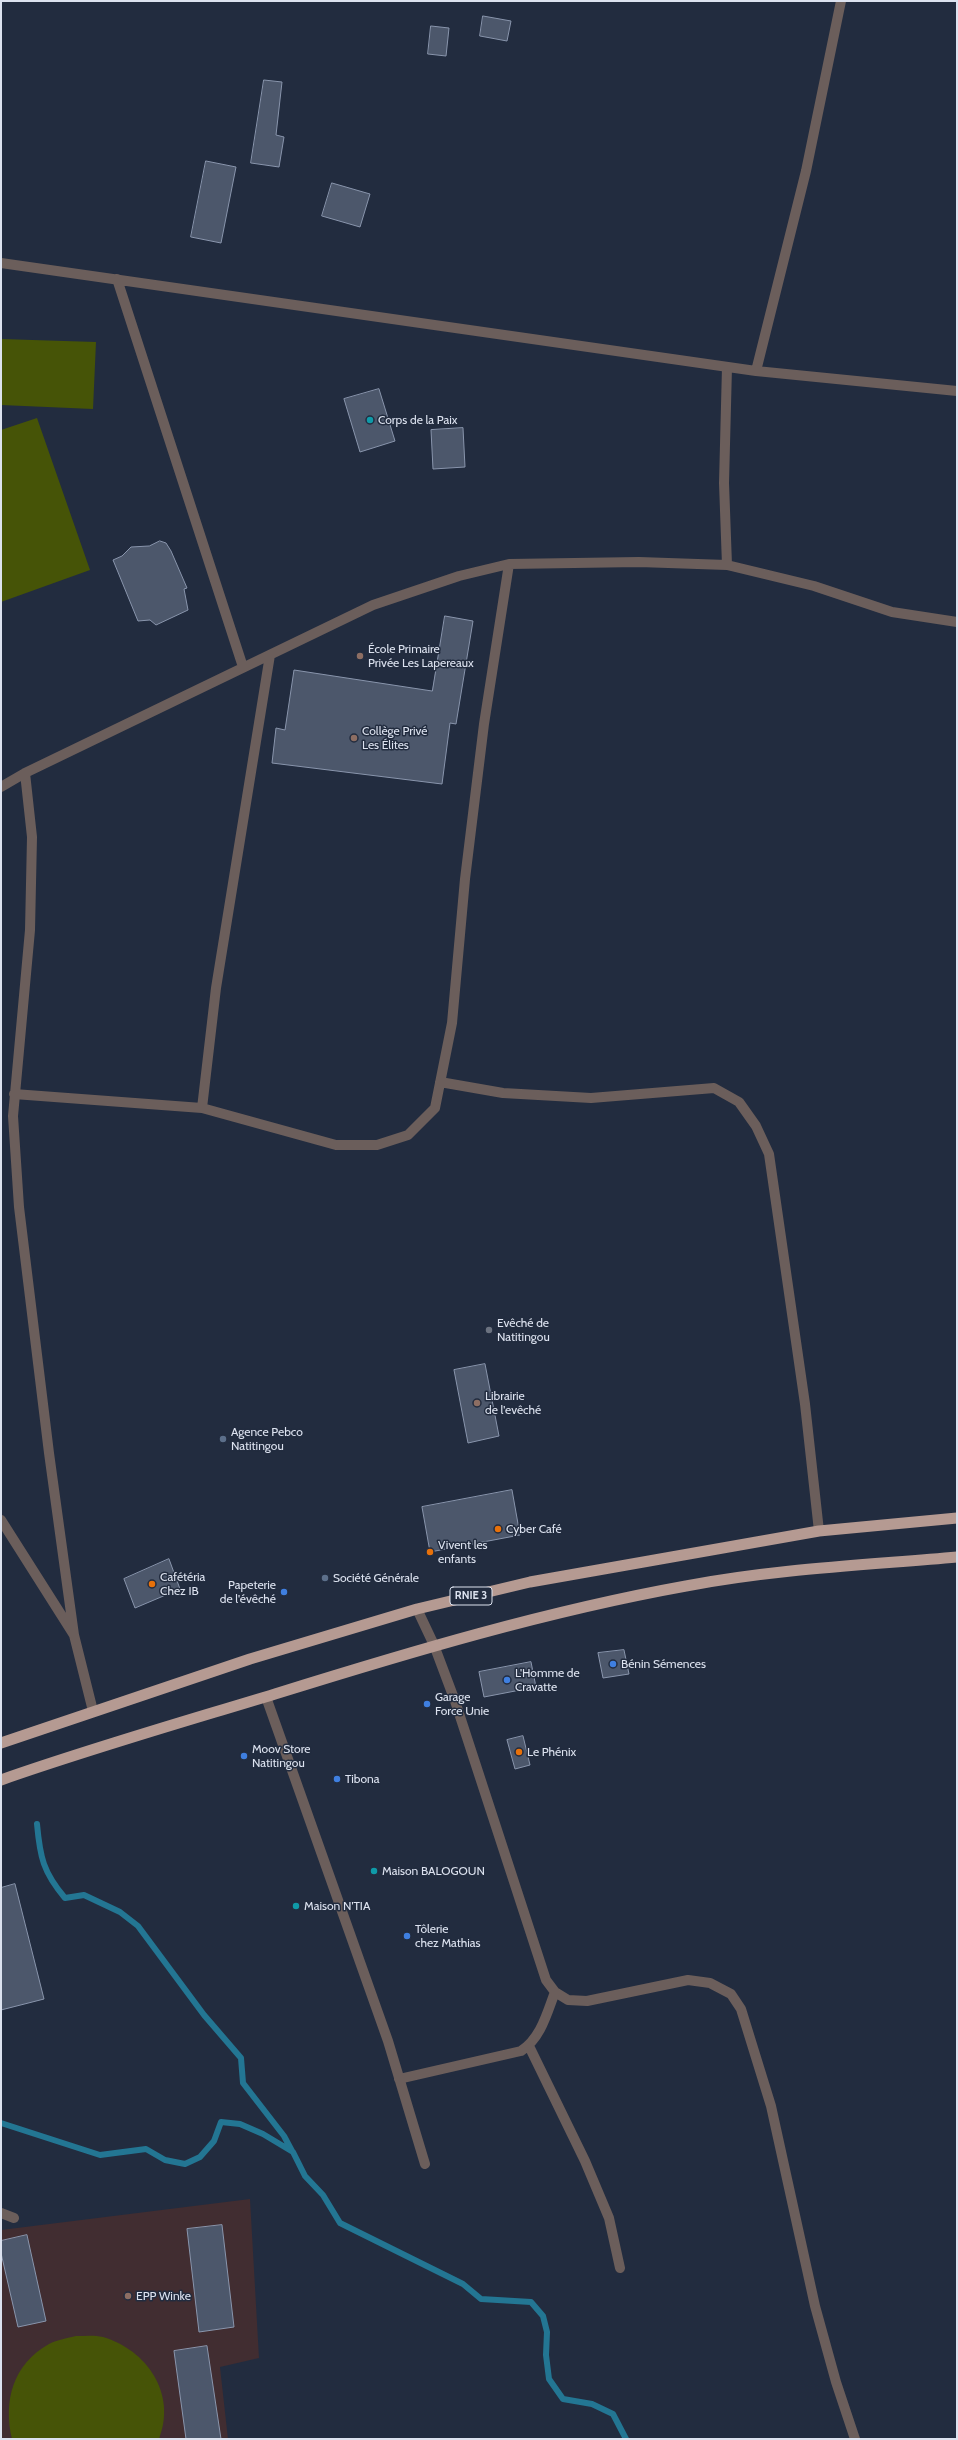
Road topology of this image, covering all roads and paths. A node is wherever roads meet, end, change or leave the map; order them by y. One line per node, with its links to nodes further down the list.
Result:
1 (841, 1): 5 (street)
2 (1, 263): 3 (street)
3 (117, 279): 4 (street); 11 (street)
4 (727, 367): 5 (street); 8 (street)
5 (756, 371): 6 (street)
6 (957, 391)
7 (508, 564): 8 (street); 10 (street); 14 (street)
8 (727, 565): 9 (street)
9 (957, 622)
10 (270, 655): 11 (street); 16 (street)
11 (243, 667): 12 (street)
12 (25, 773): 13 (street); 15 (street)
13 (1, 787)
14 (440, 1082): 16 (street); 19 (street)
15 (14, 1094): 16 (street); 22 (street)
16 (202, 1108)
17 (957, 1518): 19 (highway, RNIE 3)
18 (1, 1520): 22 (street)
19 (819, 1531): 21 (highway, RNIE 3)
20 (957, 1557): 23 (highway)
21 (417, 1609): 23 (street); 25 (highway, RNIE 3)
22 (74, 1635): 25 (street)
23 (434, 1645): 24 (highway); 28 (street)
24 (266, 1696): 27 (highway); 30 (street)
25 (93, 1712): 26 (highway, RNIE 3)
26 (1, 1743)
27 (1, 1780)
28 (555, 1992): 29 (street); 35 (street)
29 (529, 2046): 30 (street); 34 (street)
30 (399, 2079): 31 (street)
31 (425, 2164)
32 (1, 2214): 33 (street)
33 (14, 2218)
34 (620, 2268)
35 (855, 2439)

